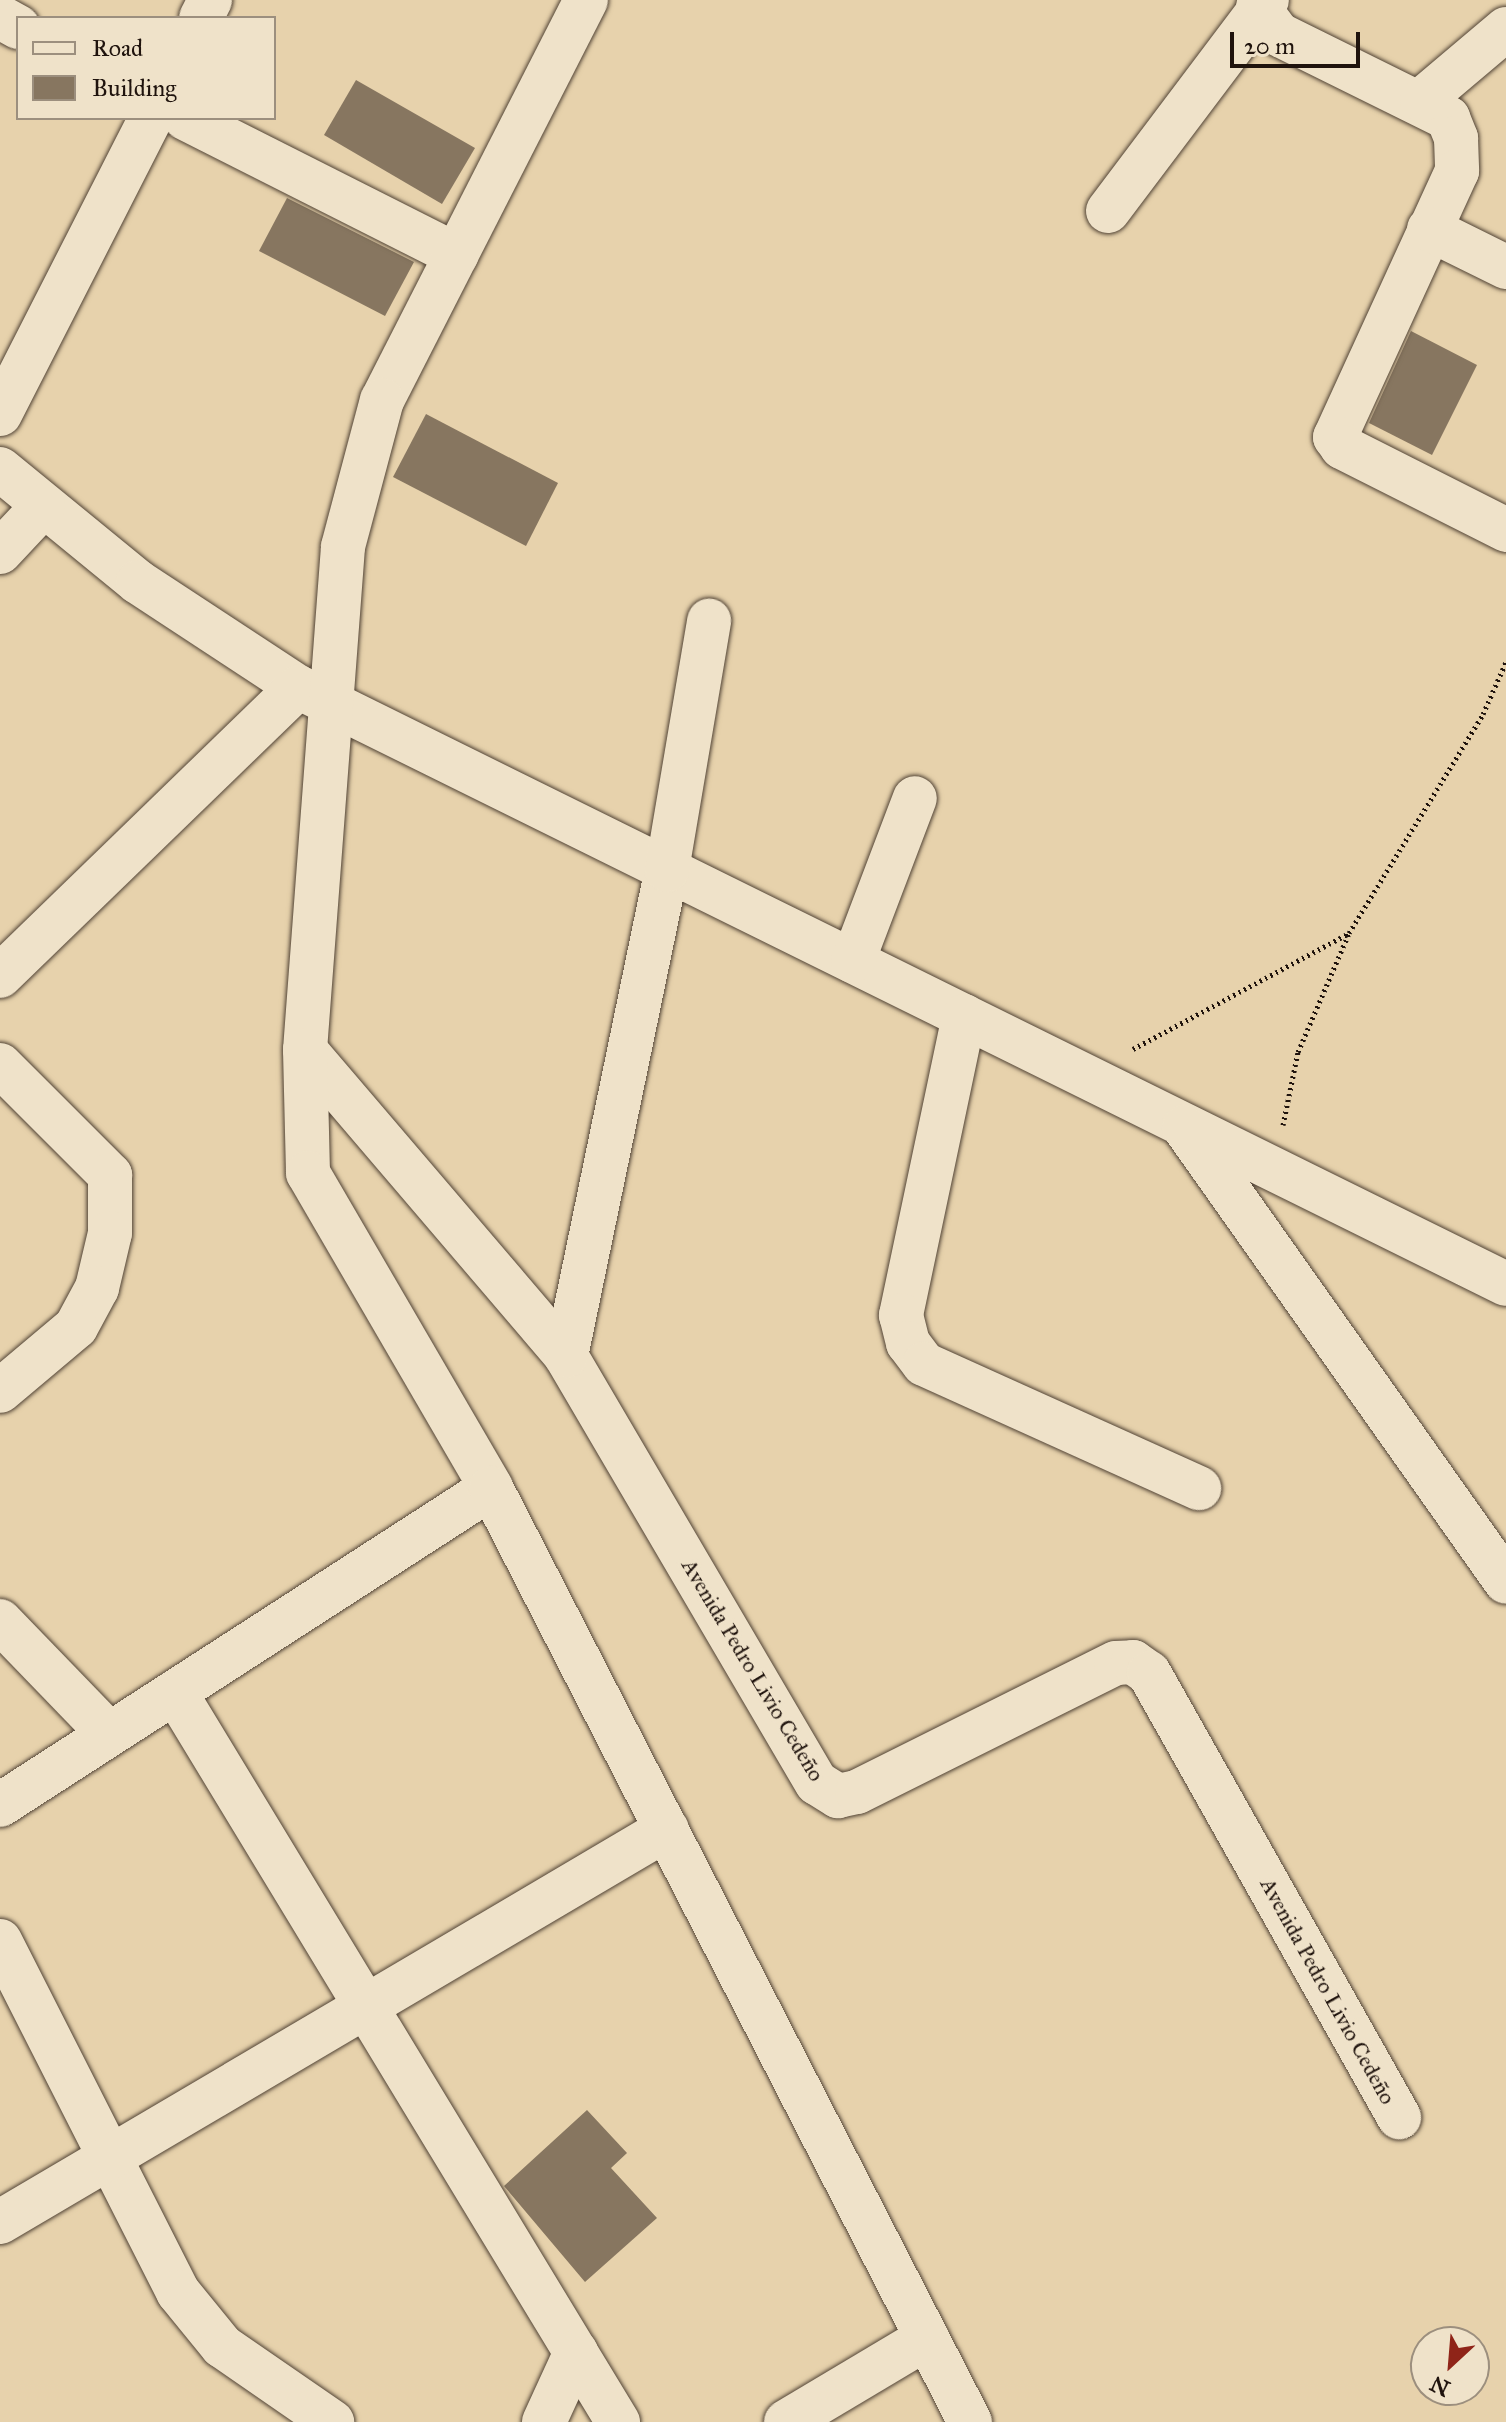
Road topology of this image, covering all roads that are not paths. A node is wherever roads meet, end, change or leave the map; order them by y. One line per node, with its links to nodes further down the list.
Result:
1 (586, 0): 9 (street)
2 (1263, 3): 4 (street); 7 (street)
3 (1506, 29): 4 (street)
4 (1422, 100): 8 (street)
5 (150, 120): 11 (street)
6 (189, 120): 9 (street)
7 (1108, 211)
8 (1429, 229): 10 (street); 14 (street)
9 (456, 255): 17 (street)
10 (1506, 267)
11 (0, 414)
12 (0, 469): 13 (street)
13 (43, 506): 15 (street); 17 (street)
14 (1506, 530)
15 (0, 552)
16 (709, 621): 19 (street)
17 (313, 695): 19 (street); 21 (street); 23 (street)
18 (915, 798): 20 (street)
19 (667, 870): 20 (street); 27 (street)
20 (853, 961): 22 (street)
21 (0, 976)
22 (964, 1016): 25 (street); 30 (street)
23 (305, 1050): 27 (street, Avenida Pedro Livio Cedeño); 29 (street)
24 (0, 1065): 28 (street)
25 (1181, 1124): 26 (street); 31 (street)
26 (1506, 1284)
27 (566, 1356): 39 (street, Avenida Pedro Livio Cedeño)
28 (0, 1391)
29 (491, 1488): 33 (street); 36 (street)
30 (1199, 1488)
31 (1506, 1582)
32 (0, 1621): 34 (street)
33 (175, 1692): 34 (street); 38 (street)
34 (109, 1734): 35 (street)
35 (0, 1805)
36 (667, 1829): 38 (street); 42 (street)
37 (0, 1941): 40 (street)
38 (366, 2007): 40 (street); 43 (street)
39 (1399, 2117)
40 (109, 2157): 41 (street); 44 (street)
41 (0, 2222)
42 (927, 2338): 47 (street); 48 (street)
43 (576, 2352): 45 (street); 46 (street)
44 (332, 2422)
45 (544, 2422)
46 (618, 2422)
47 (786, 2422)
48 (970, 2422)

